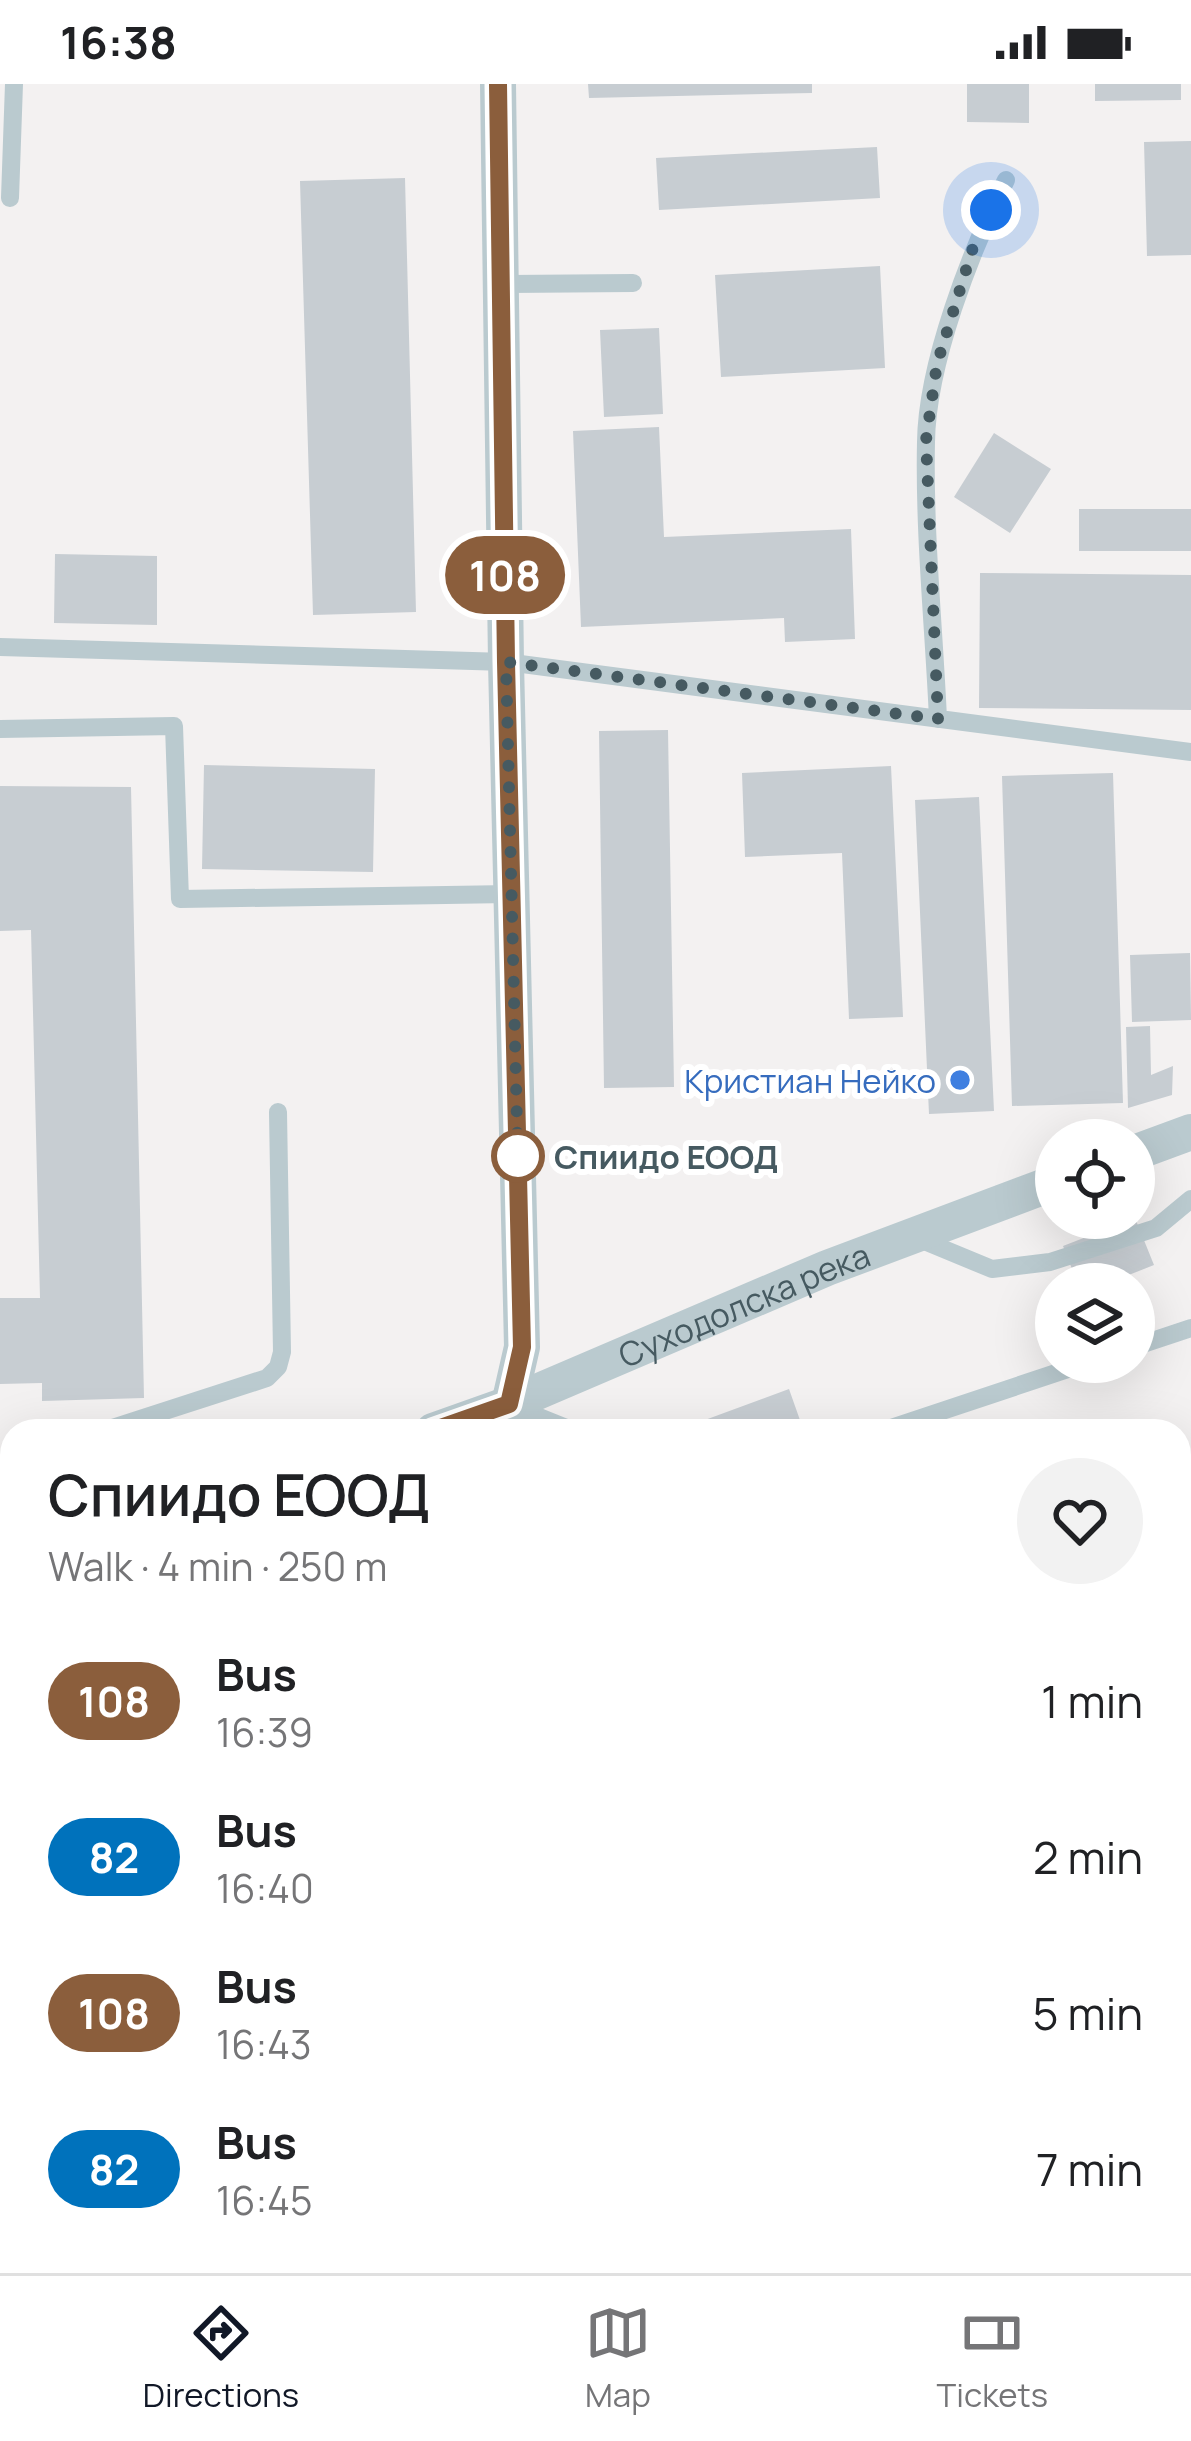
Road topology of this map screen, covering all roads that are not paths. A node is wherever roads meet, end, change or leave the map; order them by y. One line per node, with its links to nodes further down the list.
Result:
1 (14, 84): 4 (lane)
2 (498, 84): 6 (street)
3 (1006, 179): 9 (lane)
4 (10, 198)
5 (633, 283): 6 (lane)
6 (502, 284): 8 (street)
7 (0, 646): 8 (lane)
8 (506, 662): 9 (lane); 12 (street)
9 (938, 719): 11 (lane)
10 (0, 729): 12 (lane)
11 (1191, 752)
12 (511, 894): 22 (street)
13 (278, 1112): 23 (lane)
14 (1191, 1132): 15 (street)
15 (1155, 1145)
16 (1035, 1190): 18 (street, Суходолска река)
17 (1191, 1199): 18 (lane)
18 (912, 1236): 22 (street, Суходолска река)
19 (1191, 1328): 20 (lane)
20 (1155, 1340)
21 (1035, 1380): 24 (lane)
22 (497, 1418)
23 (140, 1419)
24 (918, 1419)

